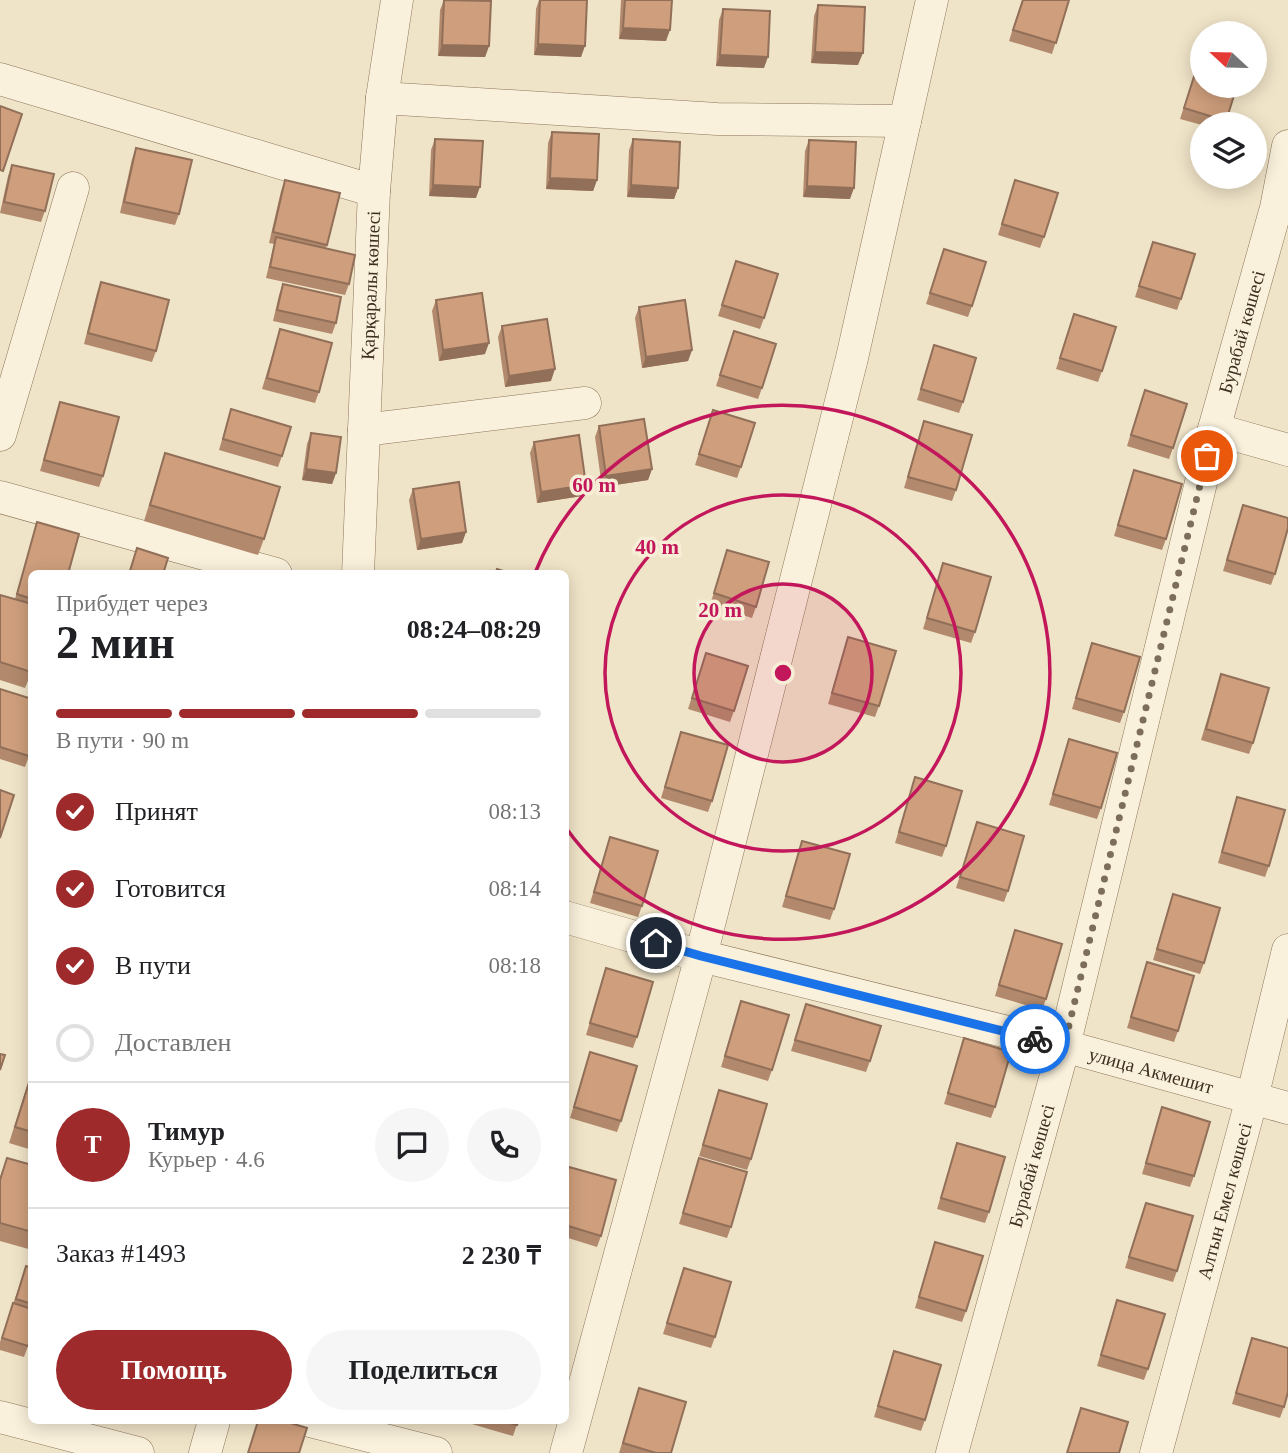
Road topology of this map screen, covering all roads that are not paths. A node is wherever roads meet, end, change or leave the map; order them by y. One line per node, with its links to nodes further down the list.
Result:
1 (397, 0): 4 (street, Қарқаралы көшесі)
2 (932, 0): 5 (street)
3 (0, 79): 8 (street)
4 (382, 98): 5 (street); 8 (street, Қарқаралы көшесі)
5 (905, 121): 20 (street)
6 (1288, 146): 9 (street, Бурабай көшесі)
7 (73, 188): 13 (street)
8 (374, 191): 12 (street, Қарқаралы көшесі)
9 (1282, 209): 11 (street, Бурабай көшесі)
10 (585, 403): 12 (street)
11 (1214, 429): 14 (street); 21 (street, Бурабай көшесі)
12 (363, 430): 17 (street, Қарқаралы көшесі)
13 (0, 435)
14 (1288, 450)
15 (0, 497): 16 (street)
16 (262, 570)
17 (358, 570)
18 (569, 918): 20 (street, улица Акмешит)
19 (1288, 950): 22 (street, Алтын Емел көшесі)
20 (701, 956): 21 (street, улица Акмешит); 30 (street)
21 (1064, 1046): 22 (street, улица Акмешит); 31 (street, Бурабай көшесі)
22 (1252, 1097): 23 (street, улица Акмешит); 32 (street, Алтын Емел көшесі)
23 (1288, 1108)
24 (0, 1417): 27 (street)
25 (213, 1424): 28 (street)
26 (322, 1424): 29 (street)
27 (138, 1453)
28 (205, 1453)
29 (436, 1453)
30 (566, 1453)
31 (952, 1453)
32 (1156, 1453)

